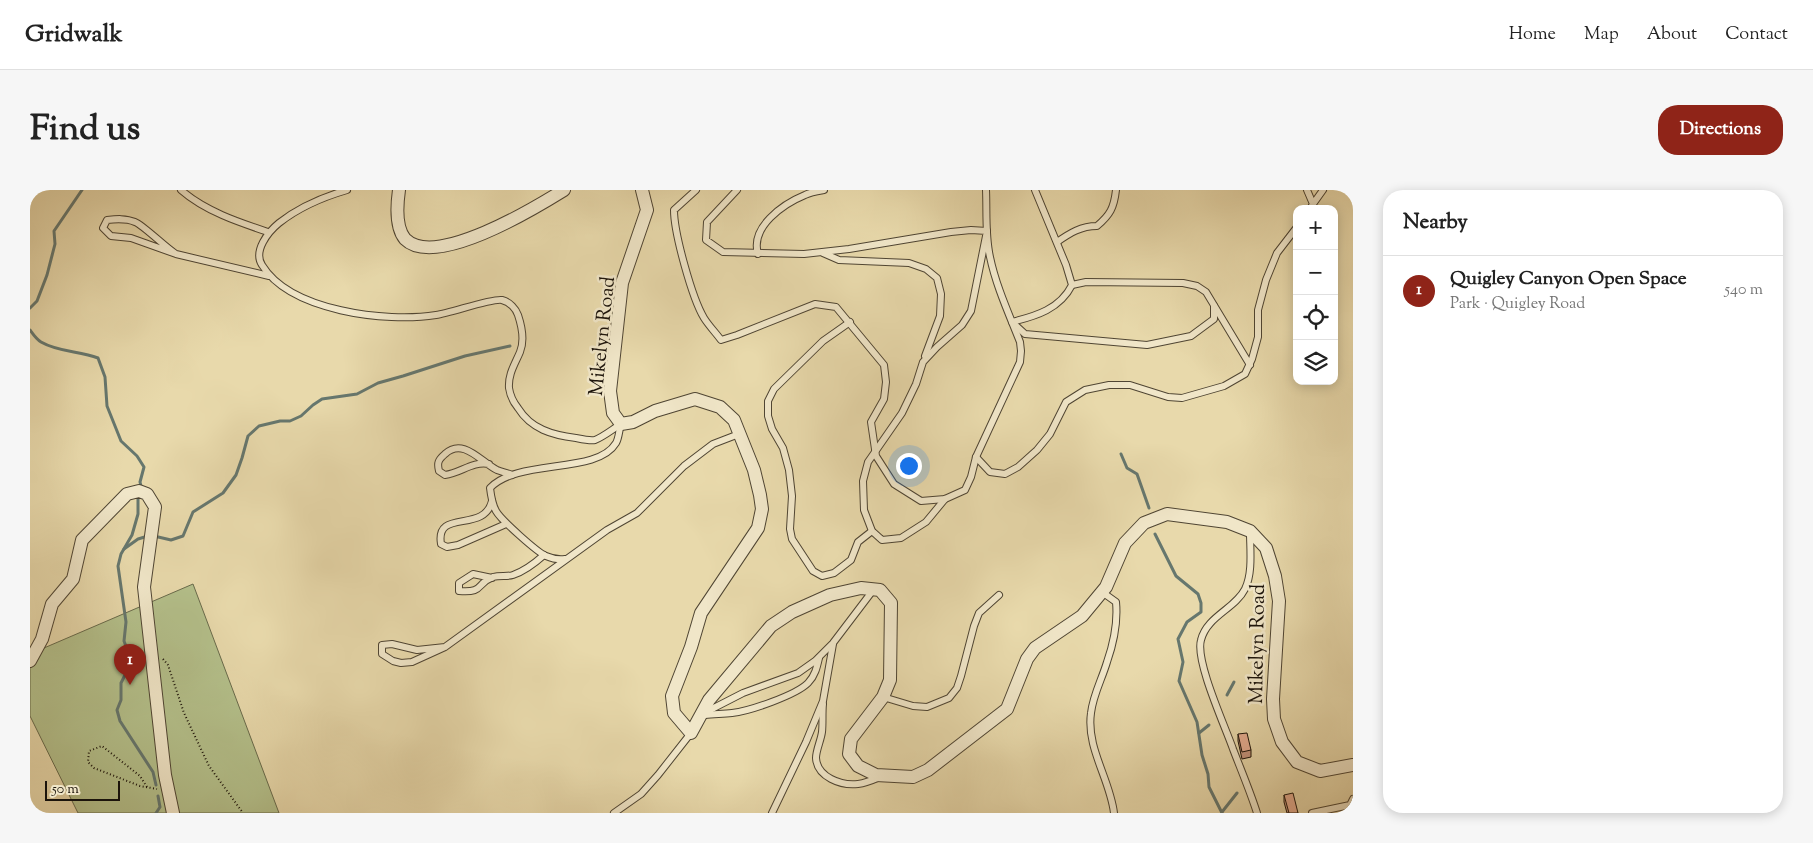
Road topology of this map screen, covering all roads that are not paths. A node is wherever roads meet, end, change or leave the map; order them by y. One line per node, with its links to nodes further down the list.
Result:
1 (181, 190): 17 (lane)
2 (346, 190): 17 (lane)
3 (399, 190): 4 (street)
4 (564, 190)
5 (642, 190): 30 (street, Mikelyn Road)
6 (696, 190): 26 (lane)
7 (737, 190): 22 (lane)
8 (824, 190): 22 (lane)
9 (1035, 190): 19 (lane)
10 (1116, 190): 19 (lane)
11 (1308, 190): 14 (lane)
12 (1323, 190): 15 (lane)
13 (985, 192): 16 (lane)
14 (1311, 205)
15 (1312, 205)
16 (987, 231): 20 (lane); 27 (lane); 28 (lane)
17 (268, 232): 23 (lane)
18 (1293, 232): 29 (lane)
19 (1057, 242): 24 (lane)
20 (821, 252): 22 (lane); 28 (lane)
21 (176, 254): 21 (lane); 23 (lane)
22 (758, 254)
23 (269, 276): 30 (lane)
24 (1072, 285): 25 (lane); 27 (lane)
25 (1214, 306): 27 (lane); 29 (lane)
26 (850, 322): 32 (lane); 39 (lane)
27 (1012, 322): 33 (lane)
28 (923, 362): 32 (lane)
29 (1250, 365): 33 (lane)
30 (621, 424): 31 (street); 35 (lane)
31 (739, 434): 42 (lane); 54 (street)
32 (875, 450): 36 (lane); 39 (lane)
33 (976, 458): 36 (lane)
34 (489, 464): 34 (lane); 35 (lane)
35 (512, 475): 37 (lane)
36 (945, 499): 39 (lane)
37 (492, 501): 38 (lane); 38 (lane)
38 (506, 524): 41 (lane)
39 (872, 531)
40 (1250, 531): 45 (street, Mikelyn Road); 55 (street, Mikelyn Road); 62 (lane)
41 (544, 555): 42 (lane); 43 (lane)
42 (567, 559): 48 (lane)
43 (492, 578): 43 (lane)
44 (874, 589): 47 (lane); 51 (street, Mikelyn Road); 53 (street)
45 (1102, 592): 56 (street, Mikelyn Road); 61 (lane)
46 (999, 595): 51 (lane)
47 (833, 643): 49 (lane); 52 (lane)
48 (445, 647): 48 (lane)
49 (820, 657): 53 (lane); 53 (lane)
50 (30, 660): 58 (street)
51 (883, 697): 56 (street, Mikelyn Road)
52 (823, 701): 56 (lane); 60 (lane)
53 (701, 715): 54 (street)
54 (691, 733): 59 (lane)
55 (1353, 765)
56 (884, 776)
57 (1353, 799): 63 (lane)
58 (173, 813)
59 (614, 813)
60 (772, 813)
61 (1114, 813)
62 (1256, 813)
63 (1312, 813)

